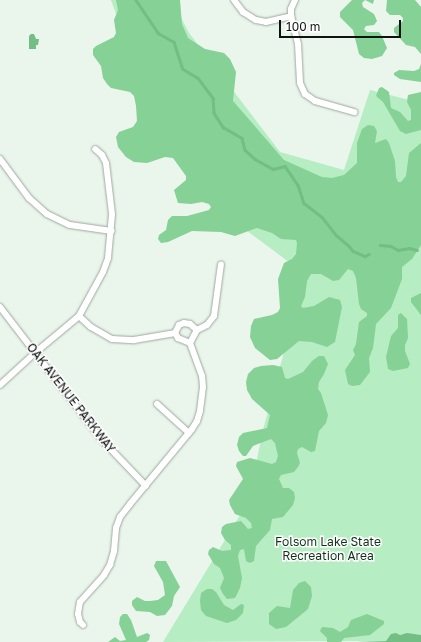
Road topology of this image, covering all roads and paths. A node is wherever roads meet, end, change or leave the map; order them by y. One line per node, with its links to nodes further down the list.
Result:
1 (234, 0): 3 (street)
2 (295, 0): 3 (street)
3 (291, 16): 4 (street)
4 (354, 112)
5 (95, 149): 7 (street)
6 (0, 159): 7 (street)
7 (112, 231): 10 (street)
8 (221, 264): 11 (street)
9 (0, 307): 14 (street, OAK AVENUE PARKWAY)
10 (79, 316): 12 (street); 14 (street)
11 (197, 330): 12 (street); 13 (street)
12 (175, 333): 13 (street)
13 (190, 343): 17 (street)
14 (36, 352): 15 (street); 18 (street, OAK AVENUE PARKWAY)
15 (0, 385)
16 (156, 404): 17 (street)
17 (189, 433): 18 (street)
18 (146, 486): 19 (street)
19 (83, 625)

